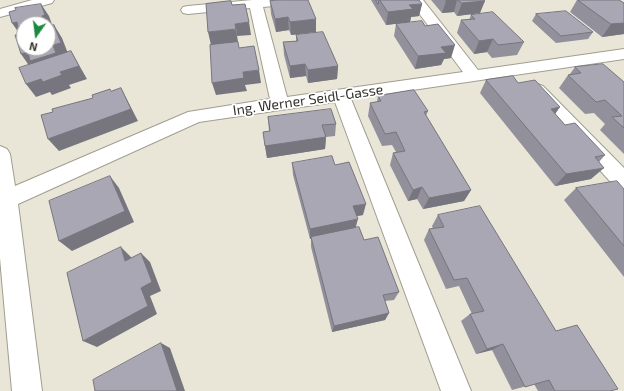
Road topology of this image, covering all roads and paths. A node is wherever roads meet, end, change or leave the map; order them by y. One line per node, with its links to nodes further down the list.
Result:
1 (47, 0): 6 (street)
2 (295, 0): 4 (street)
3 (416, 0): 9 (street)
4 (256, 4): 5 (street); 11 (street)
5 (188, 10)
6 (0, 13)
7 (624, 54): 8 (street, Ing. Werner Seidl-Gasse)
8 (519, 70): 9 (street, Ing. Werner Seidl-Gasse); 13 (street)
9 (475, 77): 10 (street, Ing. Werner Seidl-Gasse)
10 (341, 95): 11 (street, Ing. Werner Seidl-Gasse); 16 (street)
11 (280, 103): 14 (street, Ing. Werner Seidl-Gasse)
12 (0, 154): 14 (street)
13 (624, 182)
14 (3, 200): 15 (street)
15 (27, 391)
16 (456, 391)

